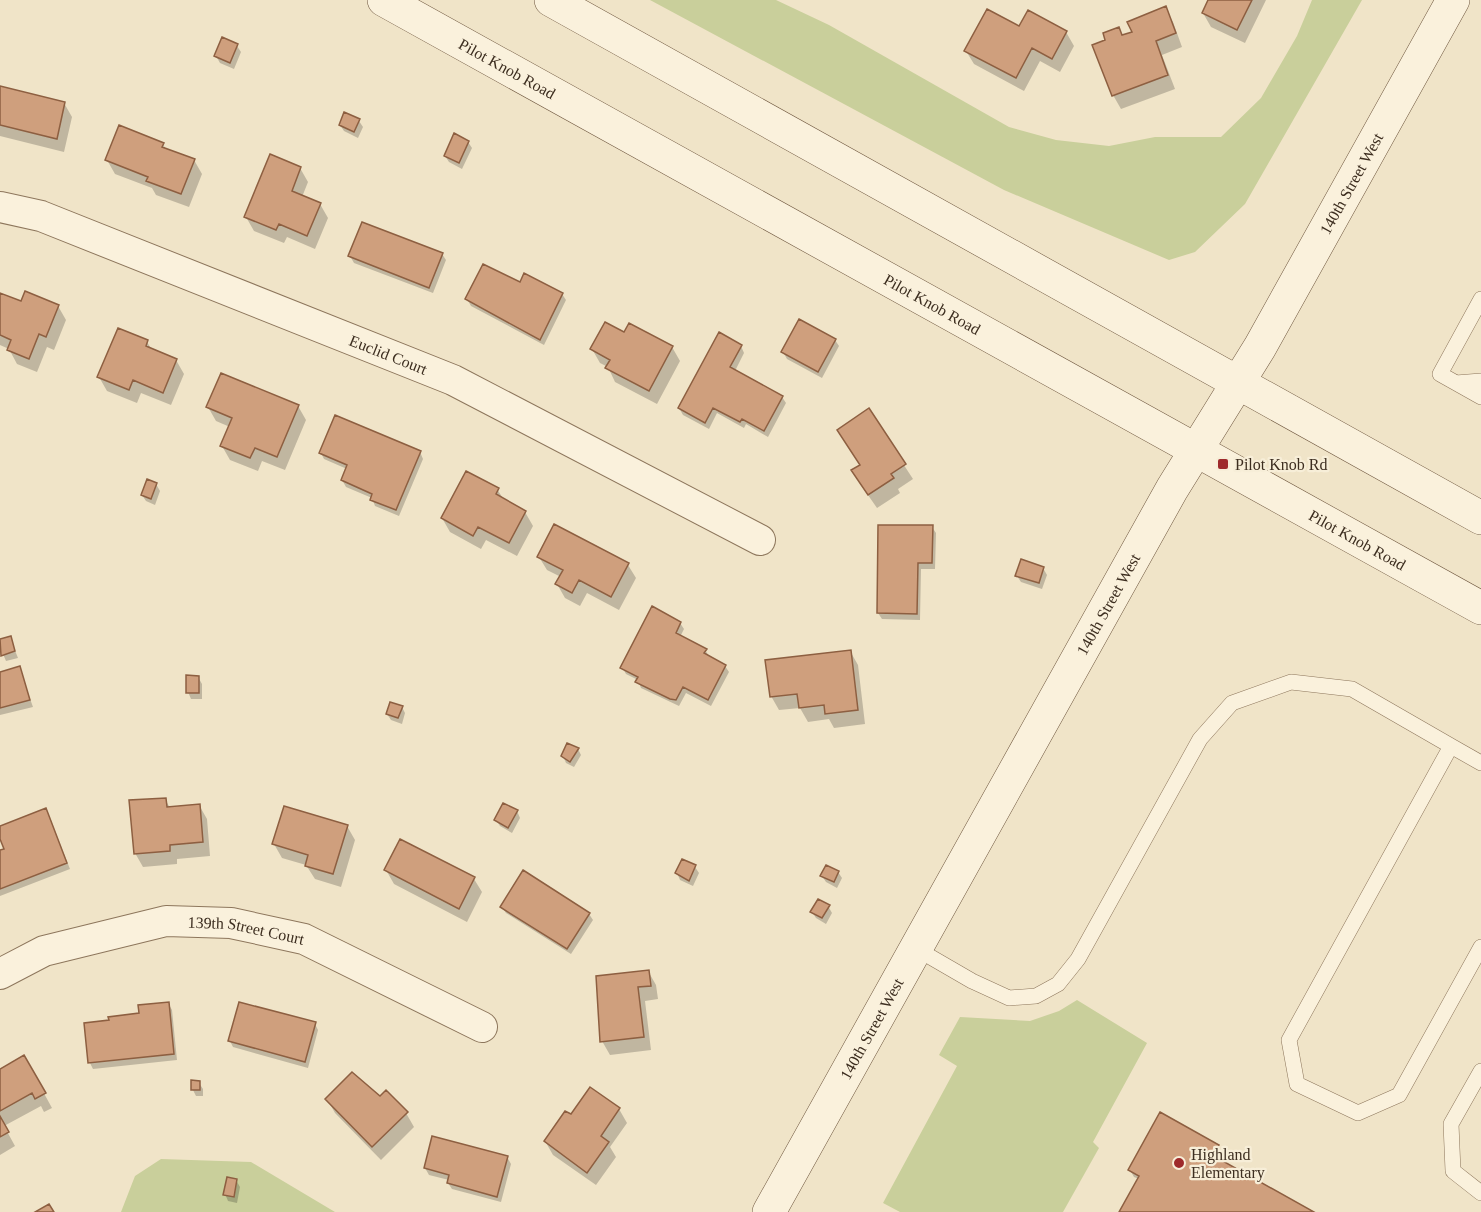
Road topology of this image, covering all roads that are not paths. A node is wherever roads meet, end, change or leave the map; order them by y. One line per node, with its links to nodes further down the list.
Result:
1 (384, 0): 10 (main road, Pilot Knob Road)
2 (551, 0): 7 (main road)
3 (1453, 0): 7 (main road, 140th Street West)
4 (0, 207): 12 (street, Euclid Court)
5 (1481, 299): 8 (lane)
6 (1481, 381): 8 (lane)
7 (1238, 383): 10 (main road, 140th Street West); 11 (main road)
8 (1456, 383): 9 (lane)
9 (1481, 398)
10 (1196, 451): 13 (main road, Pilot Knob Road); 17 (main road, 140th Street West)
11 (1481, 518)
12 (760, 540)
13 (1481, 608)
14 (1451, 746): 15 (lane); 16 (lane); 17 (lane)
15 (1481, 763)
16 (1481, 947)
17 (915, 948): 22 (main road, 140th Street West)
18 (0, 974): 19 (street, 139th Street Court)
19 (482, 1027)
20 (1481, 1071): 21 (lane)
21 (1481, 1194)
22 (769, 1212)

